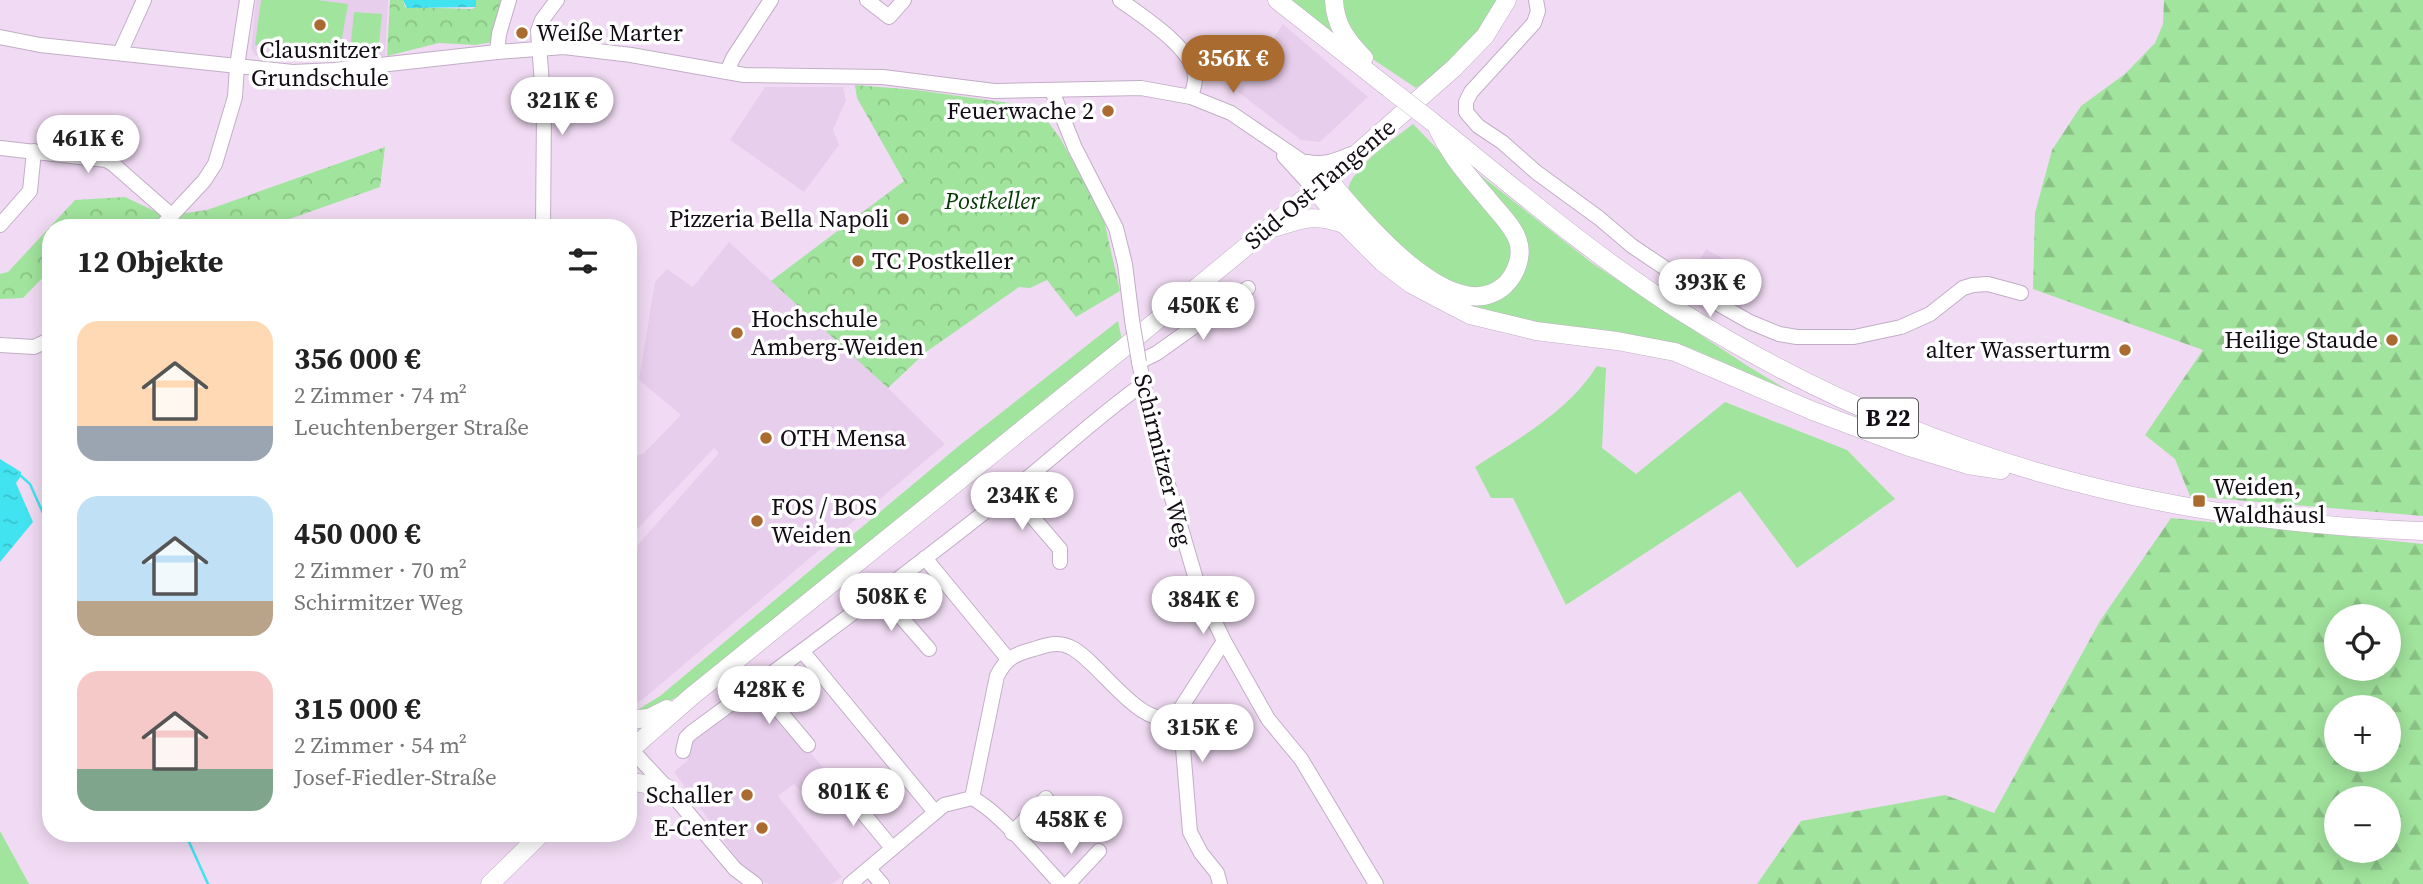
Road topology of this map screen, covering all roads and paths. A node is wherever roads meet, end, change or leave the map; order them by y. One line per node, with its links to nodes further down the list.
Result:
1 (144, 0): 16 (street)
2 (247, 0): 17 (street)
3 (509, 0): 15 (street)
4 (557, 0): 14 (street)
5 (771, 0): 18 (street)
6 (867, 0): 7 (street)
7 (904, 0)
8 (1120, 0): 21 (street)
9 (1278, 0): 19 (main road, B 22)
10 (1334, 0): 19 (main road, B 22)
11 (1507, 0): 24 (main road, Süd-Ost-Tangente)
12 (1536, 0): 36 (street)
13 (0, 37): 16 (street)
14 (537, 48): 15 (street); 18 (street); 31 (street)
15 (497, 52): 17 (street)
16 (120, 53): 17 (street)
17 (237, 66): 29 (street)
18 (727, 72): 20 (street)
19 (1386, 85): 22 (main road, B 22, bridge)
20 (1052, 91): 21 (street); 39 (street, Schirmitzer Weg, bridge)
21 (1191, 97): 23 (street)
22 (1433, 123): 28 (main road); 41 (main road, B 22)
23 (1258, 130): 27 (street); 28 (street)
24 (1365, 147): 27 (street); 28 (main road, Süd-Ost-Tangente)
25 (0, 148): 26 (street)
26 (34, 151): 29 (street); 33 (street)
27 (1303, 161): 28 (street)
28 (1322, 184): 32 (main road); 34 (main road, Süd-Ost-Tangente)
29 (171, 215): 30 (street)
30 (168, 219)
31 (543, 219)
32 (1344, 224): 34 (main road); 41 (main road)
33 (0, 225)
34 (1267, 230): 52 (main road, Süd-Ost-Tangente)
35 (1248, 288): 39 (street, Schirmitzer Weg)
36 (2021, 293)
37 (42, 343): 38 (street)
38 (0, 345)
39 (1139, 362): 40 (street, Schirmitzer Weg)
40 (1143, 384): 42 (street); 47 (street, Schirmitzer Weg)
41 (2033, 472): 43 (main road, B 22)
42 (1010, 492): 44 (street); 45 (street)
43 (2423, 531)
44 (925, 558): 46 (street); 50 (street)
45 (1060, 562)
46 (880, 593): 48 (street); 49 (street)
47 (1224, 641): 53 (street); 77 (street, Schirmitzer Weg)
48 (929, 649)
49 (803, 652): 51 (street); 64 (street)
50 (1008, 659): 53 (street); 62 (street)
51 (757, 684): 56 (street); 57 (street)
52 (692, 696): 54 (main road); 55 (main road, Süd-Ost-Tangente)
53 (1177, 714): 76 (street)
54 (637, 719)
55 (637, 742)
56 (808, 745)
57 (683, 751)
58 (637, 757): 61 (street)
59 (637, 783): 61 (main road)
60 (841, 785): 67 (street)
61 (667, 788): 71 (street)
62 (972, 798): 64 (street); 65 (street)
63 (1046, 798): 65 (street)
64 (935, 812): 67 (street)
65 (1012, 833): 74 (street)
66 (532, 842): 70 (main road)
67 (892, 848): 69 (street)
68 (1099, 851): 75 (street)
69 (869, 869): 72 (street); 73 (street)
70 (490, 884)
71 (755, 884)
72 (850, 884)
73 (882, 884)
74 (1061, 884)
75 (1068, 884)
76 (1220, 884)
77 (1376, 884)

